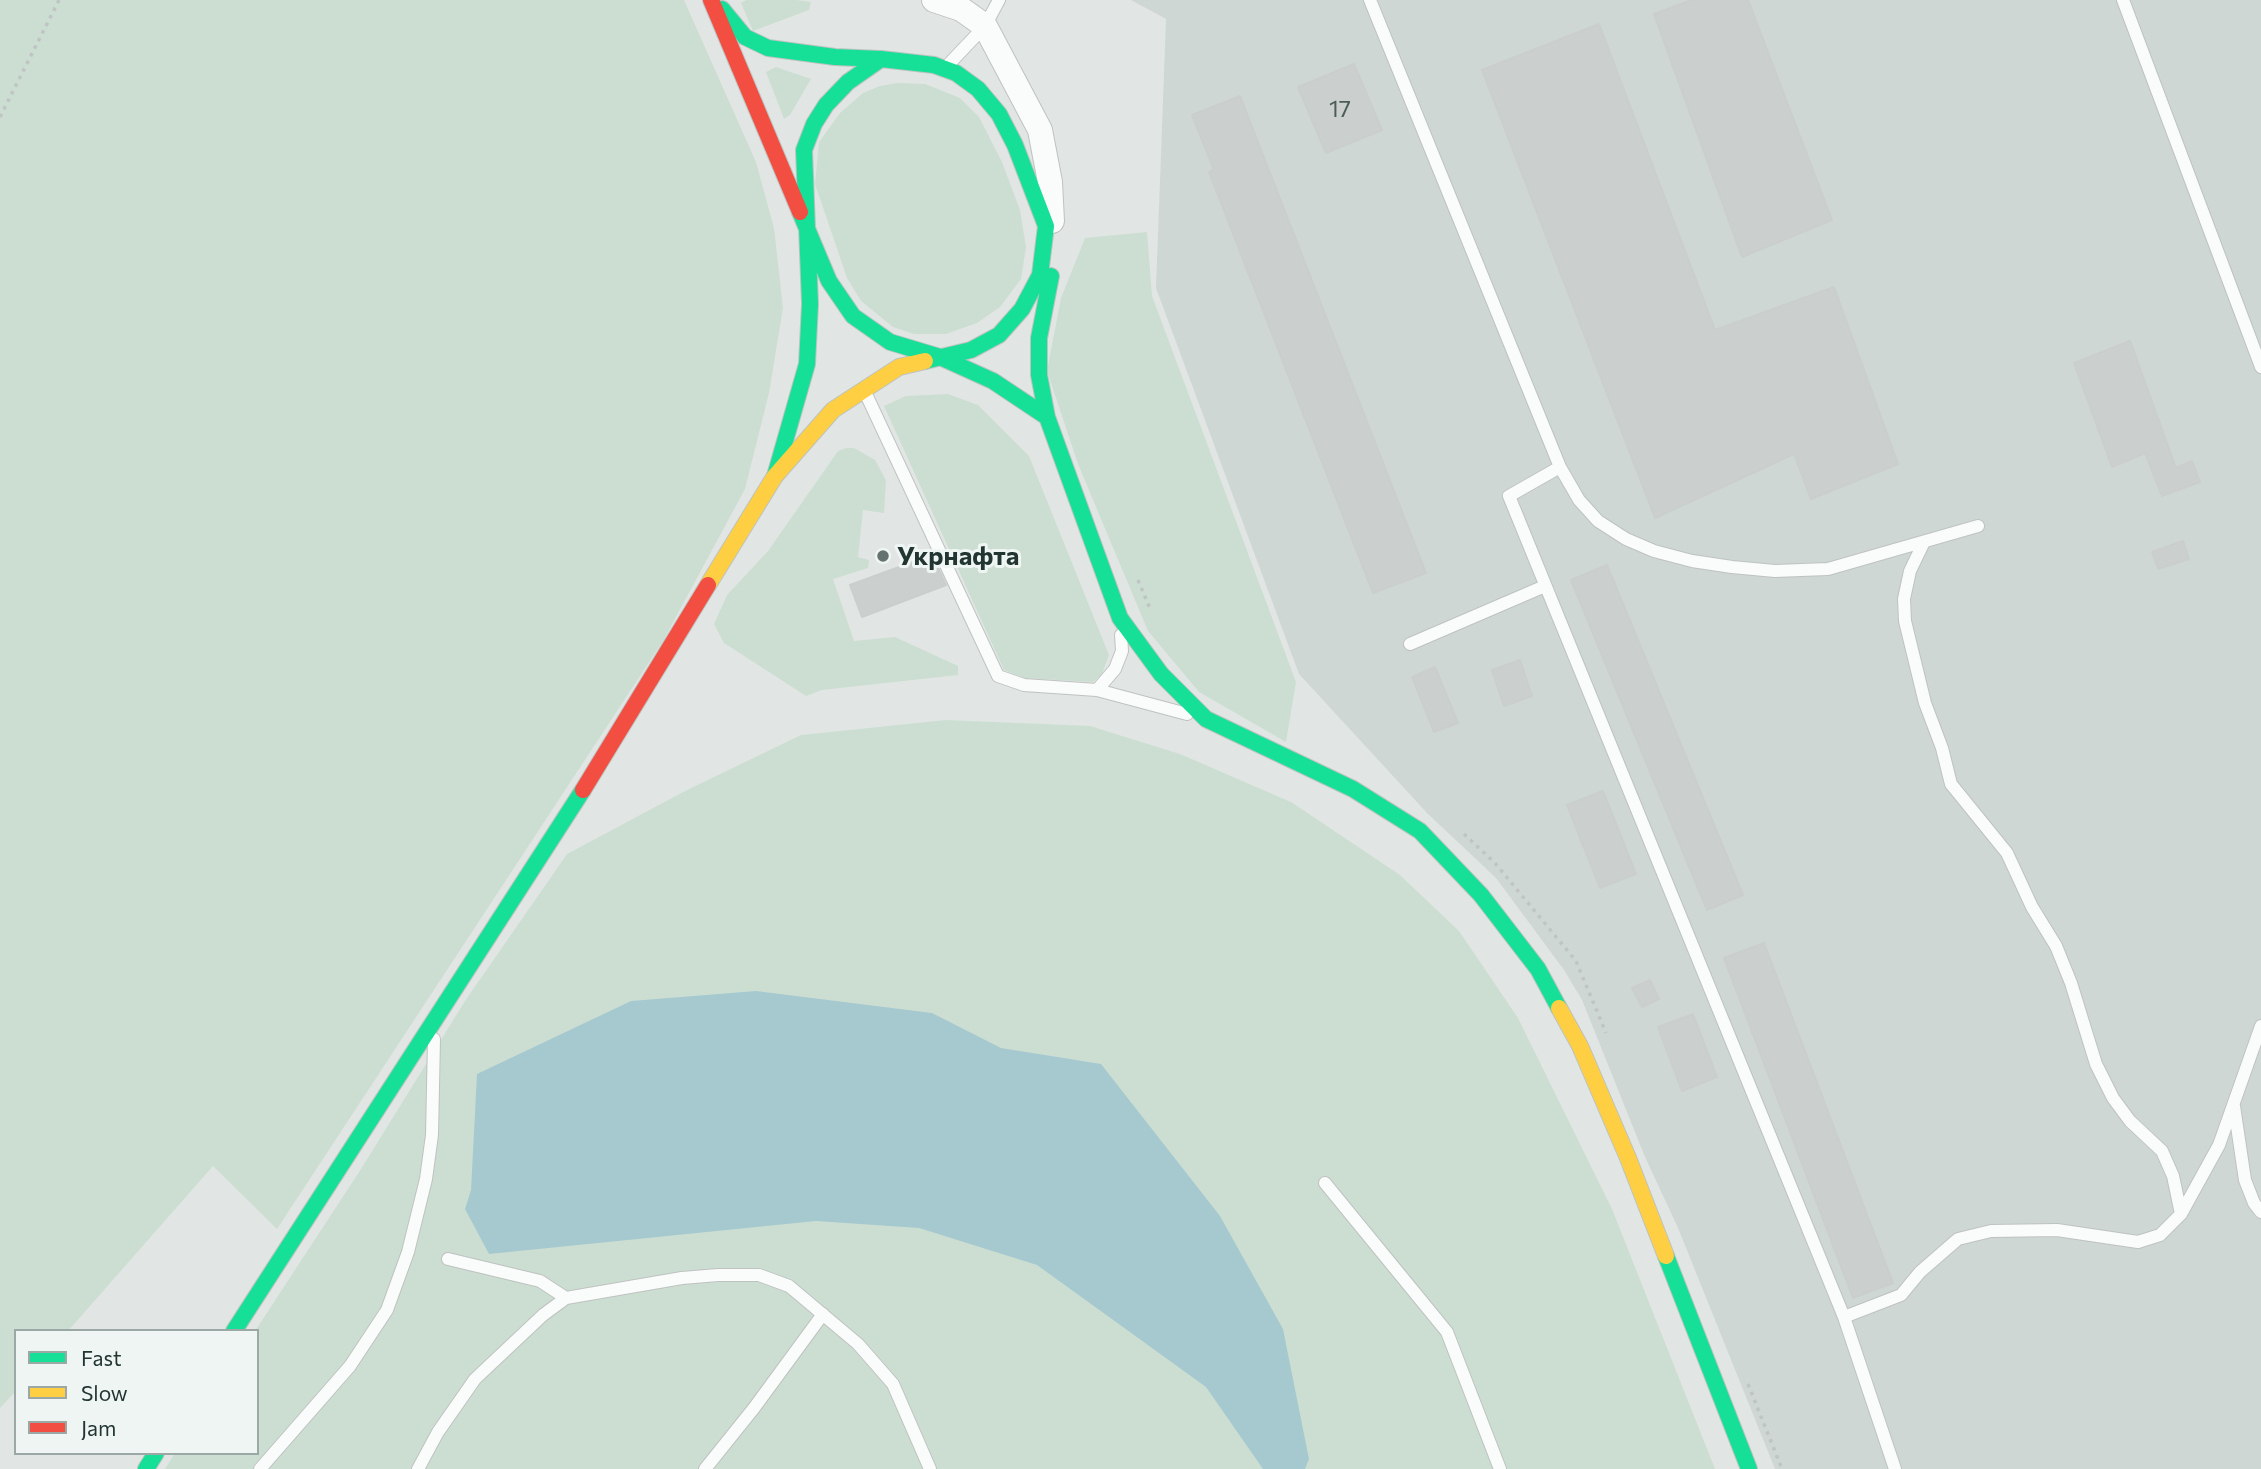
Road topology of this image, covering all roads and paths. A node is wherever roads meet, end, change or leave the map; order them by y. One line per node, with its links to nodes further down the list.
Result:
1 (59, 0): 10 (path)
2 (713, 0): 8 (main road); 11 (main road)
3 (933, 0): 7 (street)
4 (999, 0): 7 (lane)
5 (1371, 0): 17 (lane)
6 (2123, 0): 14 (lane)
7 (985, 26): 9 (lane); 12 (street)
8 (881, 59): 9 (main road); 11 (main road)
9 (944, 69): 12 (main road)
10 (0, 117)
11 (808, 228): 13 (main road); 18 (main road)
12 (1050, 233): 13 (main road); 16 (main road)
13 (940, 357): 15 (main road); 16 (main road)
14 (2261, 366)
15 (864, 388): 18 (main road); 24 (lane)
16 (1047, 417): 22 (main road)
17 (1560, 467): 20 (lane); 21 (lane)
18 (775, 476): 26 (main road)
19 (1978, 526): 20 (lane)
20 (1924, 542): 31 (lane)
21 (1545, 586): 23 (lane); 35 (lane)
22 (1120, 618): 24 (lane); 25 (main road)
23 (1410, 644)
24 (1097, 690): 25 (lane)
25 (1206, 719): 42 (main road)
26 (435, 1021): 36 (main road); 37 (lane)
27 (2261, 1026): 28 (lane)
28 (2234, 1102): 30 (lane); 31 (lane)
29 (1325, 1182): 41 (lane)
30 (2261, 1212)
31 (2181, 1214): 35 (lane)
32 (448, 1259): 33 (lane)
33 (566, 1298): 34 (lane); 38 (lane)
34 (823, 1314): 39 (lane); 40 (lane)
35 (1844, 1317): 43 (lane)
36 (235, 1329)
37 (260, 1469)
38 (418, 1469)
39 (705, 1469)
40 (930, 1469)
41 (1500, 1469)
42 (1749, 1469)
43 (1895, 1469)

